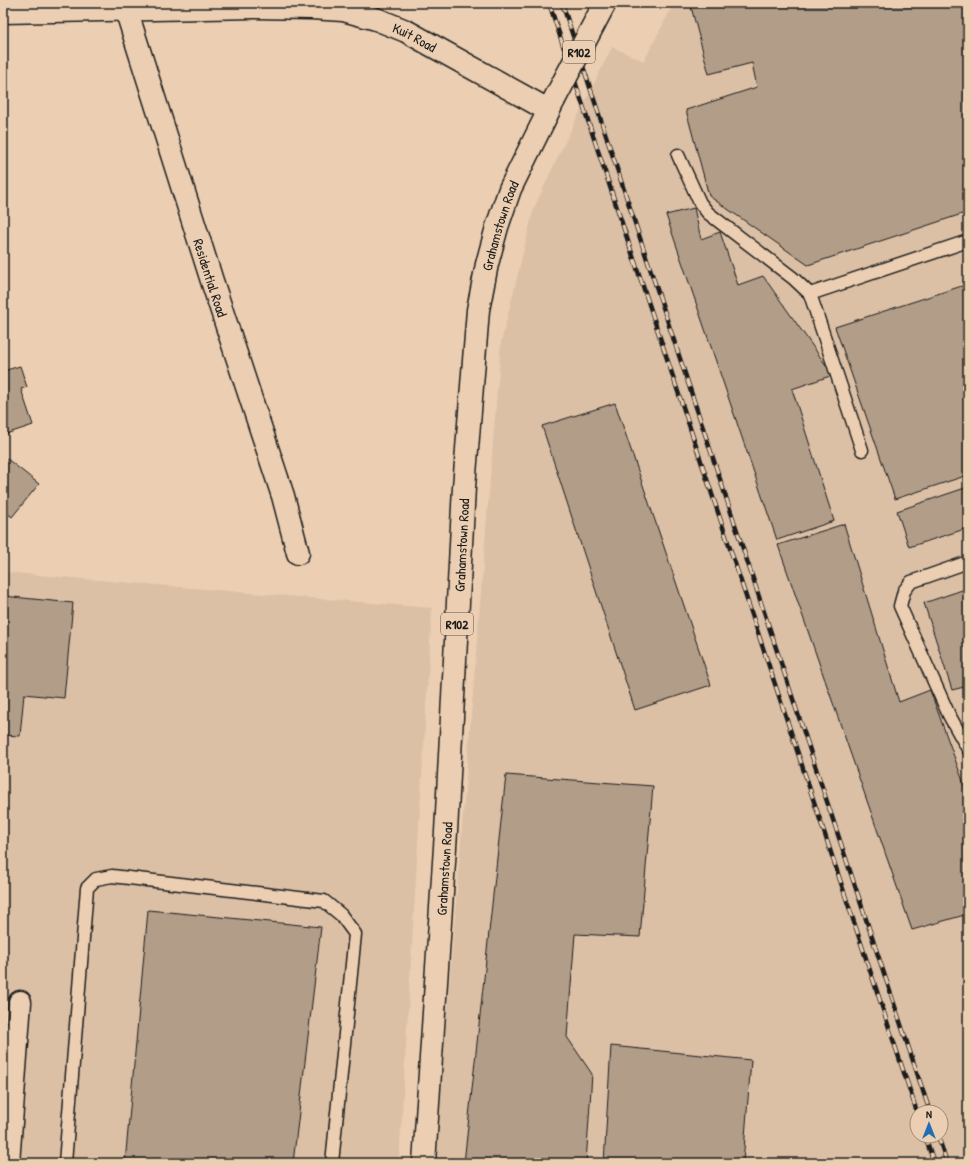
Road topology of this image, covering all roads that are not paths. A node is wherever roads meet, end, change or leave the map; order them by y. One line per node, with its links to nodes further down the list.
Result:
1 (605, 3): 4 (street, Grahamstown Road / R102, bridge)
2 (125, 7): 3 (street, Kuit Road); 4 (street, Kuit Road); 9 (street, Residential Road)
3 (3, 12)
4 (551, 105): 16 (street, Grahamstown Road / R102)
5 (678, 155): 7 (lane)
6 (968, 241): 7 (lane)
7 (810, 294): 8 (lane)
8 (862, 450)
9 (298, 553)
10 (968, 562): 11 (lane)
11 (968, 749)
12 (20, 1002): 13 (street)
13 (8, 1163)
14 (65, 1163): 15 (lane)
15 (332, 1163)
16 (424, 1163)

